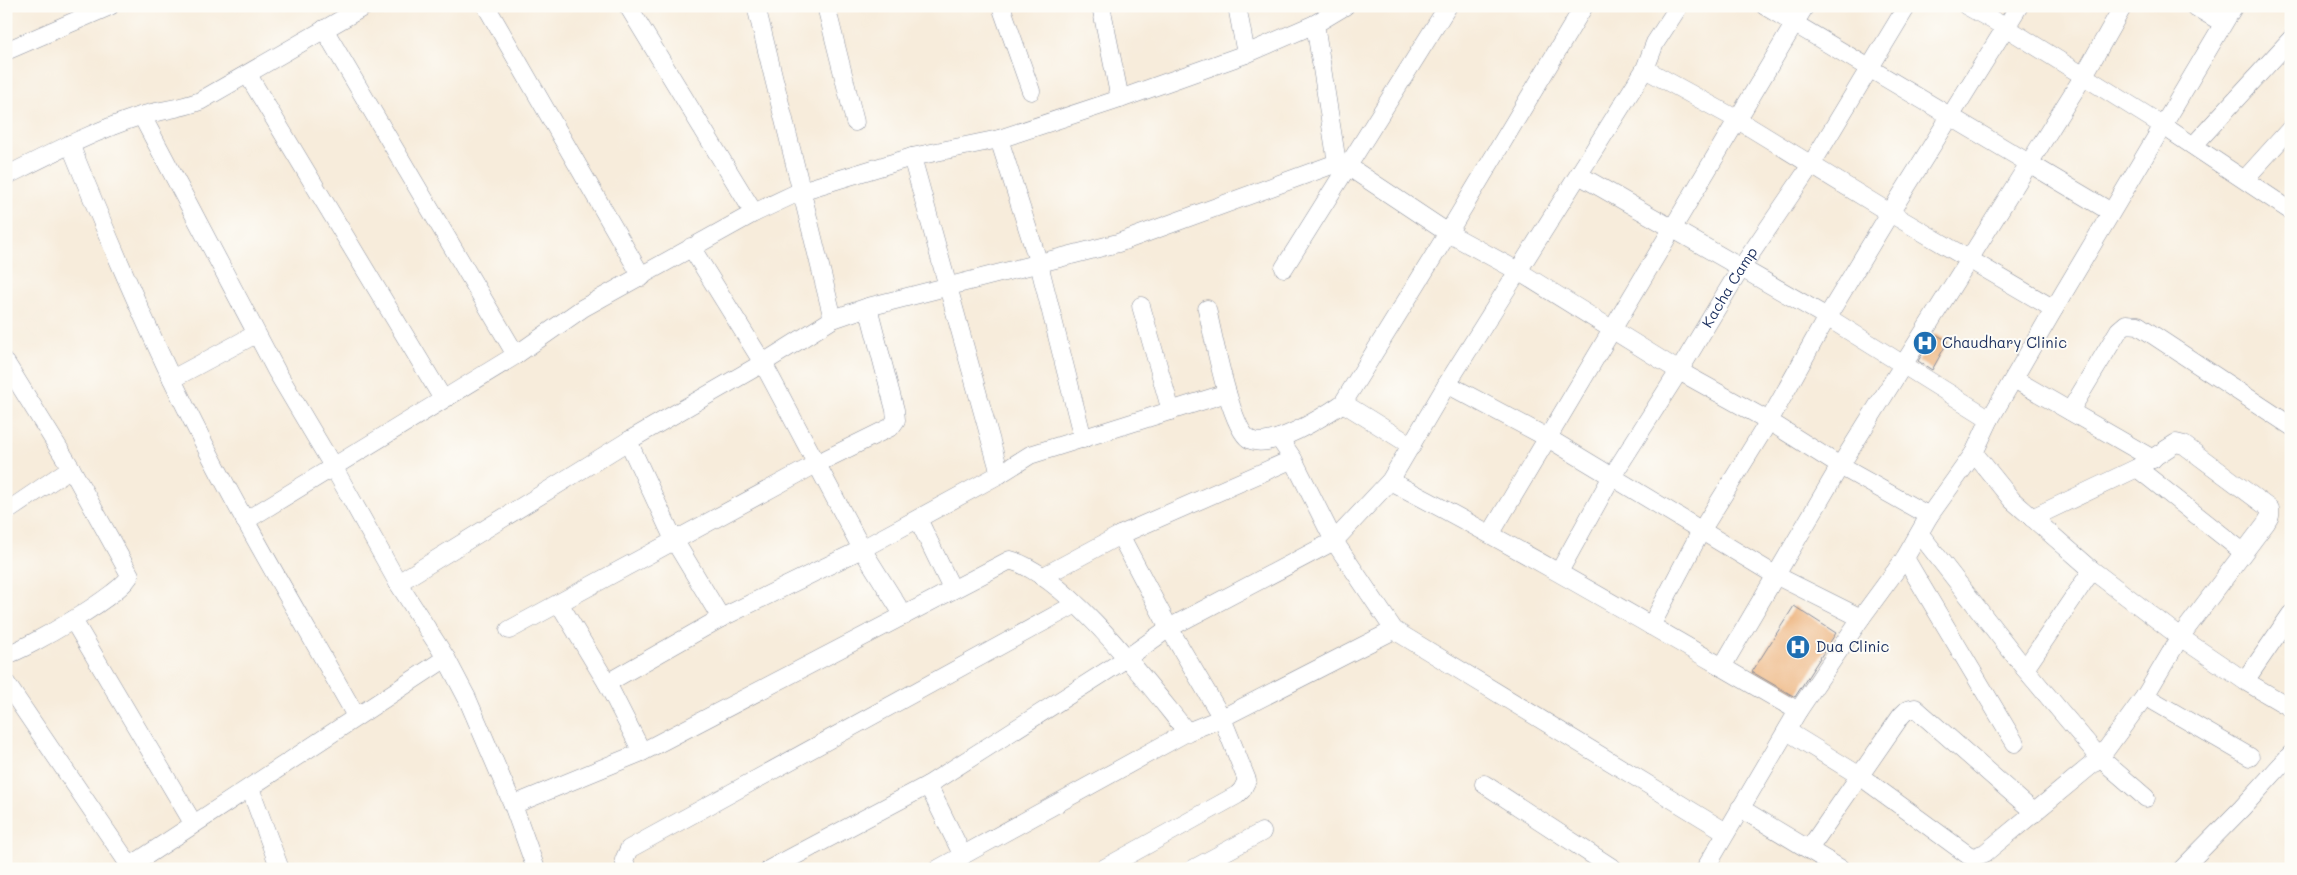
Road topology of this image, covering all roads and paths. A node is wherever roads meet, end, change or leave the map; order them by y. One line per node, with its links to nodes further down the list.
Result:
1 (110, 6): 28 (street)
2 (365, 6): 26 (street)
3 (486, 6): 65 (street)
4 (628, 6): 56 (street)
5 (756, 6): 52 (street)
6 (826, 6): 39 (street)
7 (1001, 6): 34 (street)
8 (1101, 6): 35 (street)
9 (1237, 6): 29 (street)
10 (1345, 6): 23 (street)
11 (1448, 6): 47 (street)
12 (1584, 6): 58 (street)
13 (1679, 6): 30 (street)
14 (1765, 6): 24 (street)
15 (1805, 6): 24 (street)
16 (1907, 6): 31 (street, Kacha Camp)
17 (1967, 6): 25 (street)
18 (2019, 6): 25 (street)
19 (2124, 6): 33 (street)
20 (2194, 6): 22 (street)
21 (2234, 6): 22 (street)
22 (2223, 23): 40 (street)
23 (1315, 24): 29 (street); 47 (street)
24 (1794, 24): 31 (street); 38 (street)
25 (2007, 28): 33 (street); 37 (street)
26 (324, 29): 32 (street); 75 (street)
27 (2291, 39): 44 (street)
28 (6, 51)
29 (1246, 54): 35 (street)
30 (1645, 69): 38 (street); 49 (street)
31 (1869, 70): 37 (street); 48 (street, Kacha Camp)
32 (248, 75): 36 (street); 84 (street)
33 (2083, 77): 40 (street); 46 (street)
34 (1031, 91)
35 (1120, 100): 42 (street)
36 (142, 116): 43 (street); 74 (street)
37 (1949, 117): 46 (street); 54 (street)
38 (1738, 120): 48 (street); 57 (street)
39 (855, 122)
40 (2162, 125): 44 (street); 55 (street)
41 (2291, 128): 51 (street)
42 (999, 139): 45 (street); 61 (street)
43 (70, 144): 50 (street); 80 (street)
44 (2194, 145): 51 (street)
45 (912, 157): 52 (street); 66 (street)
46 (2029, 164): 55 (street); 60 (street)
47 (1343, 165): 58 (street); 61 (street); 62 (street)
48 (1812, 165): 54 (street); 63 (street, Kacha Camp)
49 (1579, 175): 57 (street); 64 (street)
50 (6, 176)
51 (2245, 179): 53 (street)
52 (801, 191): 56 (street); 72 (street)
53 (2291, 211)
54 (1890, 212): 60 (street); 71 (street)
55 (2111, 212): 70 (street)
56 (754, 213): 59 (street)
57 (1673, 228): 63 (street); 73 (street)
58 (1448, 233): 64 (street); 85 (street)
59 (691, 247): 65 (street); 76 (street)
60 (1970, 258): 70 (street); 77 (street)
61 (1040, 264): 66 (street); 93 (street)
62 (1284, 268)
63 (1741, 268): 71 (street); 79 (street, Kacha Camp)
64 (1518, 271): 73 (street); 82 (street)
65 (642, 277): 75 (street)
66 (949, 287): 68 (street); 104 (street)
67 (1141, 306): 86 (street)
68 (868, 307): 72 (street); 99 (street)
69 (1207, 309): 83 (street)
70 (2054, 309): 81 (street)
71 (1827, 317): 77 (street); 89 (street)
72 (833, 319): 76 (street)
73 (1613, 329): 79 (street); 92 (street)
74 (256, 334): 80 (street); 102 (street)
75 (516, 355): 84 (street)
76 (763, 363): 94 (street); 99 (street)
77 (1903, 366): 88 (street); 100 (street)
78 (7, 367): 101 (street)
79 (1679, 371): 89 (street); 105 (street, Kacha Camp)
80 (172, 379): 111 (street)
81 (2014, 379): 87 (street); 88 (street)
82 (1446, 384): 92 (street); 95 (street)
83 (1227, 393): 86 (street); 91 (street)
84 (443, 399): 102 (street)
85 (1342, 403): 91 (street); 95 (street)
86 (1171, 411): 93 (street)
87 (2070, 411): 90 (street); 98 (street)
88 (1990, 420): 96 (street)
89 (1769, 421): 100 (street); 112 (street)
90 (2291, 426)
91 (1278, 438): 97 (street)
92 (1548, 438): 105 (street); 113 (street)
93 (1082, 439): 104 (street)
94 (628, 441): 116 (street); 125 (street)
95 (1412, 446): 106 (street)
96 (1974, 453): 108 (street); 109 (street)
97 (1293, 459): 115 (street); 117 (street)
98 (2153, 459): 103 (street); 119 (street)
99 (816, 464): 116 (street); 118 (street)
100 (1840, 466): 108 (street); 123 (street)
101 (71, 468): 107 (street); 133 (street)
102 (334, 468): 111 (street); 125 (street)
103 (2137, 468): 109 (street); 119 (street)
104 (1000, 474): 110 (street)
105 (1611, 478): 112 (street); 122 (street, Kacha Camp)
106 (1390, 481): 113 (street); 117 (street)
107 (6, 512)
108 (1929, 516): 114 (street)
109 (2032, 518): 121 (street)
110 (918, 519): 118 (street); 126 (street)
111 (245, 521): 150 (street)
112 (1701, 531): 123 (street); 134 (street)
113 (1491, 533): 122 (street)
114 (1920, 534): 120 (street); 143 (street)
115 (1120, 536): 124 (street); 135 (street)
116 (674, 540): 127 (street); 131 (street)
117 (1334, 540): 135 (street); 137 (street)
118 (862, 549): 130 (street); 131 (street)
119 (2243, 552): 138 (street)
120 (1905, 558): 132 (street); 154 (street)
121 (2092, 570): 138 (street); 143 (street)
122 (1559, 572): 134 (street)
123 (1775, 575): 132 (street); 142 (street)
124 (1042, 577): 126 (street); 128 (street)
125 (398, 583): 140 (street)
126 (952, 589): 130 (street)
127 (559, 603): 136 (street); 146 (street)
128 (1076, 604): 141 (street); 175 (street)
129 (2291, 614): 144 (street)
130 (904, 616): 155 (street)
131 (721, 618): 146 (street)
132 (1861, 618): 149 (street)
133 (73, 620): 139 (street); 167 (street)
134 (1651, 626): 142 (street)
135 (1169, 628): 141 (street); 151 (street)
136 (509, 630)
137 (1394, 630): 151 (street); 169 (street)
138 (2180, 637): 144 (street); 147 (street)
139 (6, 655)
140 (446, 658): 150 (street); 164 (street)
141 (1127, 658): 153 (street); 161 (street)
142 (1722, 667): 149 (street)
143 (2025, 669): 158 (street)
144 (2246, 681): 148 (street)
145 (6, 683): 172 (street)
146 (607, 683): 155 (street)
147 (2145, 696): 157 (street); 158 (street)
148 (2291, 708)
149 (1798, 711): 152 (street)
150 (356, 716): 162 (street)
151 (1222, 718): 153 (street); 178 (street)
152 (1787, 731): 159 (street); 165 (street)
153 (1187, 732): 171 (street)
154 (2015, 743)
155 (642, 752): 164 (street)
156 (2291, 754): 183 (street)
157 (2250, 757)
158 (2100, 758): 163 (street); 166 (street)
159 (1860, 776): 166 (street); 166 (street); 170 (street)
160 (1484, 784): 180 (street)
161 (928, 785): 171 (street); 176 (street)
162 (250, 788): 167 (street); 173 (street)
163 (2146, 798)
164 (513, 806): 174 (street)
165 (1740, 808): 169 (street); 170 (street)
166 (2036, 813)
167 (193, 823): 172 (street)
168 (1262, 832): 179 (street)
169 (1726, 832): 181 (street)
170 (1809, 849): 182 (street)
171 (962, 856): 177 (street)
172 (128, 867)
173 (280, 869)
174 (536, 869)
175 (628, 869)
176 (770, 869)
177 (938, 869)
178 (1103, 869)
179 (1193, 869)
180 (1614, 869)
181 (1705, 869)
182 (1841, 869)
183 (2182, 869)

